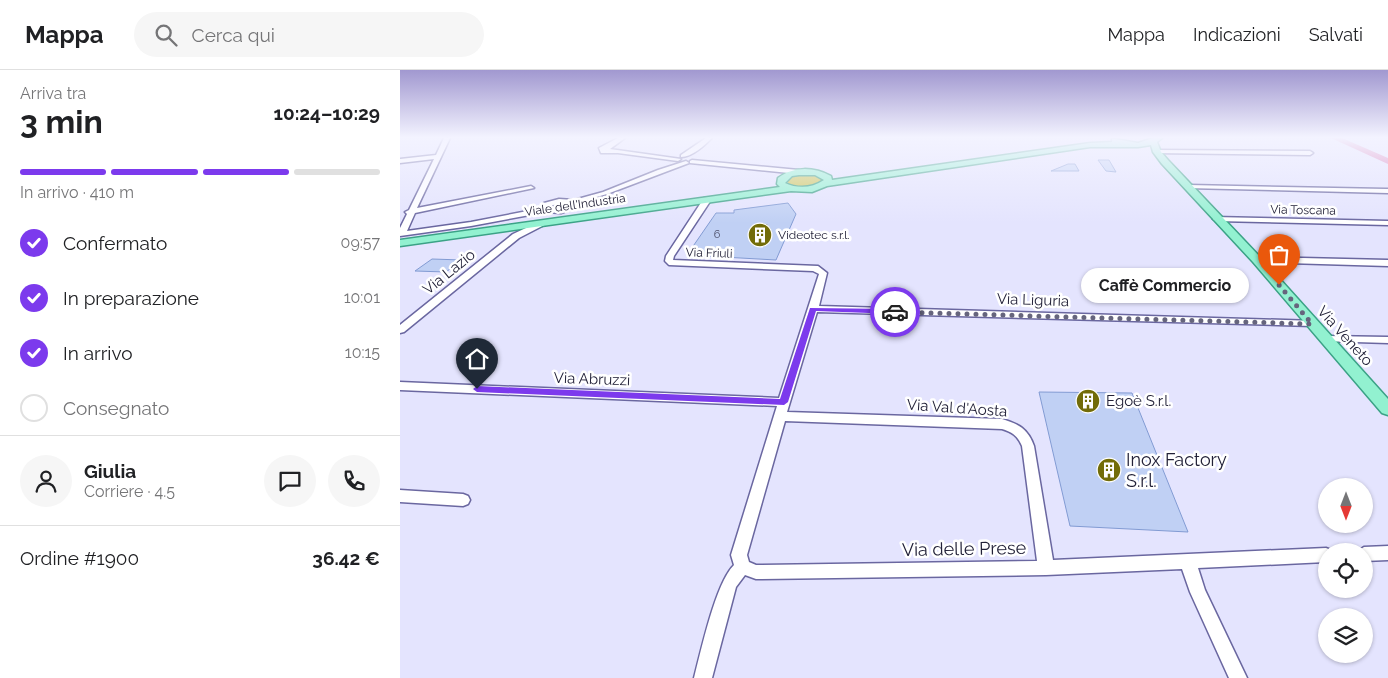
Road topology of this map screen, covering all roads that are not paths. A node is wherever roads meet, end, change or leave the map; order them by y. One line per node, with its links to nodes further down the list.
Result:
1 (433, 166): 16 (street)
2 (670, 166): 20 (street)
3 (743, 166): 6 (street)
4 (940, 166): 9 (main road, Viale dell'Industria)
5 (1173, 166): 10 (main road, Via Veneto)
6 (770, 170): 7 (street); 8 (street)
7 (800, 172): 8 (main road, Viale dell'Industria); 9 (main road, Viale dell'Industria)
8 (781, 180): 12 (main road); 14 (main road, Viale dell'Industria)
9 (825, 180): 12 (main road, Viale dell'Industria)
10 (1189, 187): 13 (street); 17 (main road, Via Veneto)
11 (531, 188): 16 (street)
12 (791, 188): 14 (main road, Viale dell'Industria)
13 (1386, 191)
14 (754, 192): 15 (main road, Viale dell'Industria)
15 (707, 200): 19 (main road, Viale dell'Industria); 24 (street, Via Friuli)
16 (410, 212): 20 (street)
17 (1218, 219): 18 (street, Via Toscana); 22 (main road, Via Veneto)
18 (1388, 223)
19 (516, 231): 21 (main road, Viale dell'Industria); 26 (street, Via Lazio)
20 (400, 234)
21 (400, 243)
22 (1257, 260): 23 (street); 25 (main road, Via Veneto)
23 (1388, 263)
24 (813, 309): 25 (street, Via Liguria); 30 (street)
25 (1312, 324): 27 (main road, Via Veneto)
26 (400, 330)
27 (1326, 339): 28 (street); 31 (main road, Via Veneto)
28 (1388, 340)
29 (400, 386): 30 (street, Via Abruzzi)
30 (784, 402): 32 (street)
31 (1388, 409)
32 (780, 416): 39 (street); 40 (street, Via Val d'Aosta)
33 (400, 496): 34 (street)
34 (463, 500)
35 (1388, 553): 36 (street)
36 (1373, 554)
37 (1318, 555): 38 (street, Via delle Prese)
38 (1188, 563): 40 (street, Via delle Prese); 42 (street)
39 (742, 567): 40 (street, Via delle Prese); 41 (street)
40 (1046, 568)
41 (703, 678)
42 (1238, 678)

